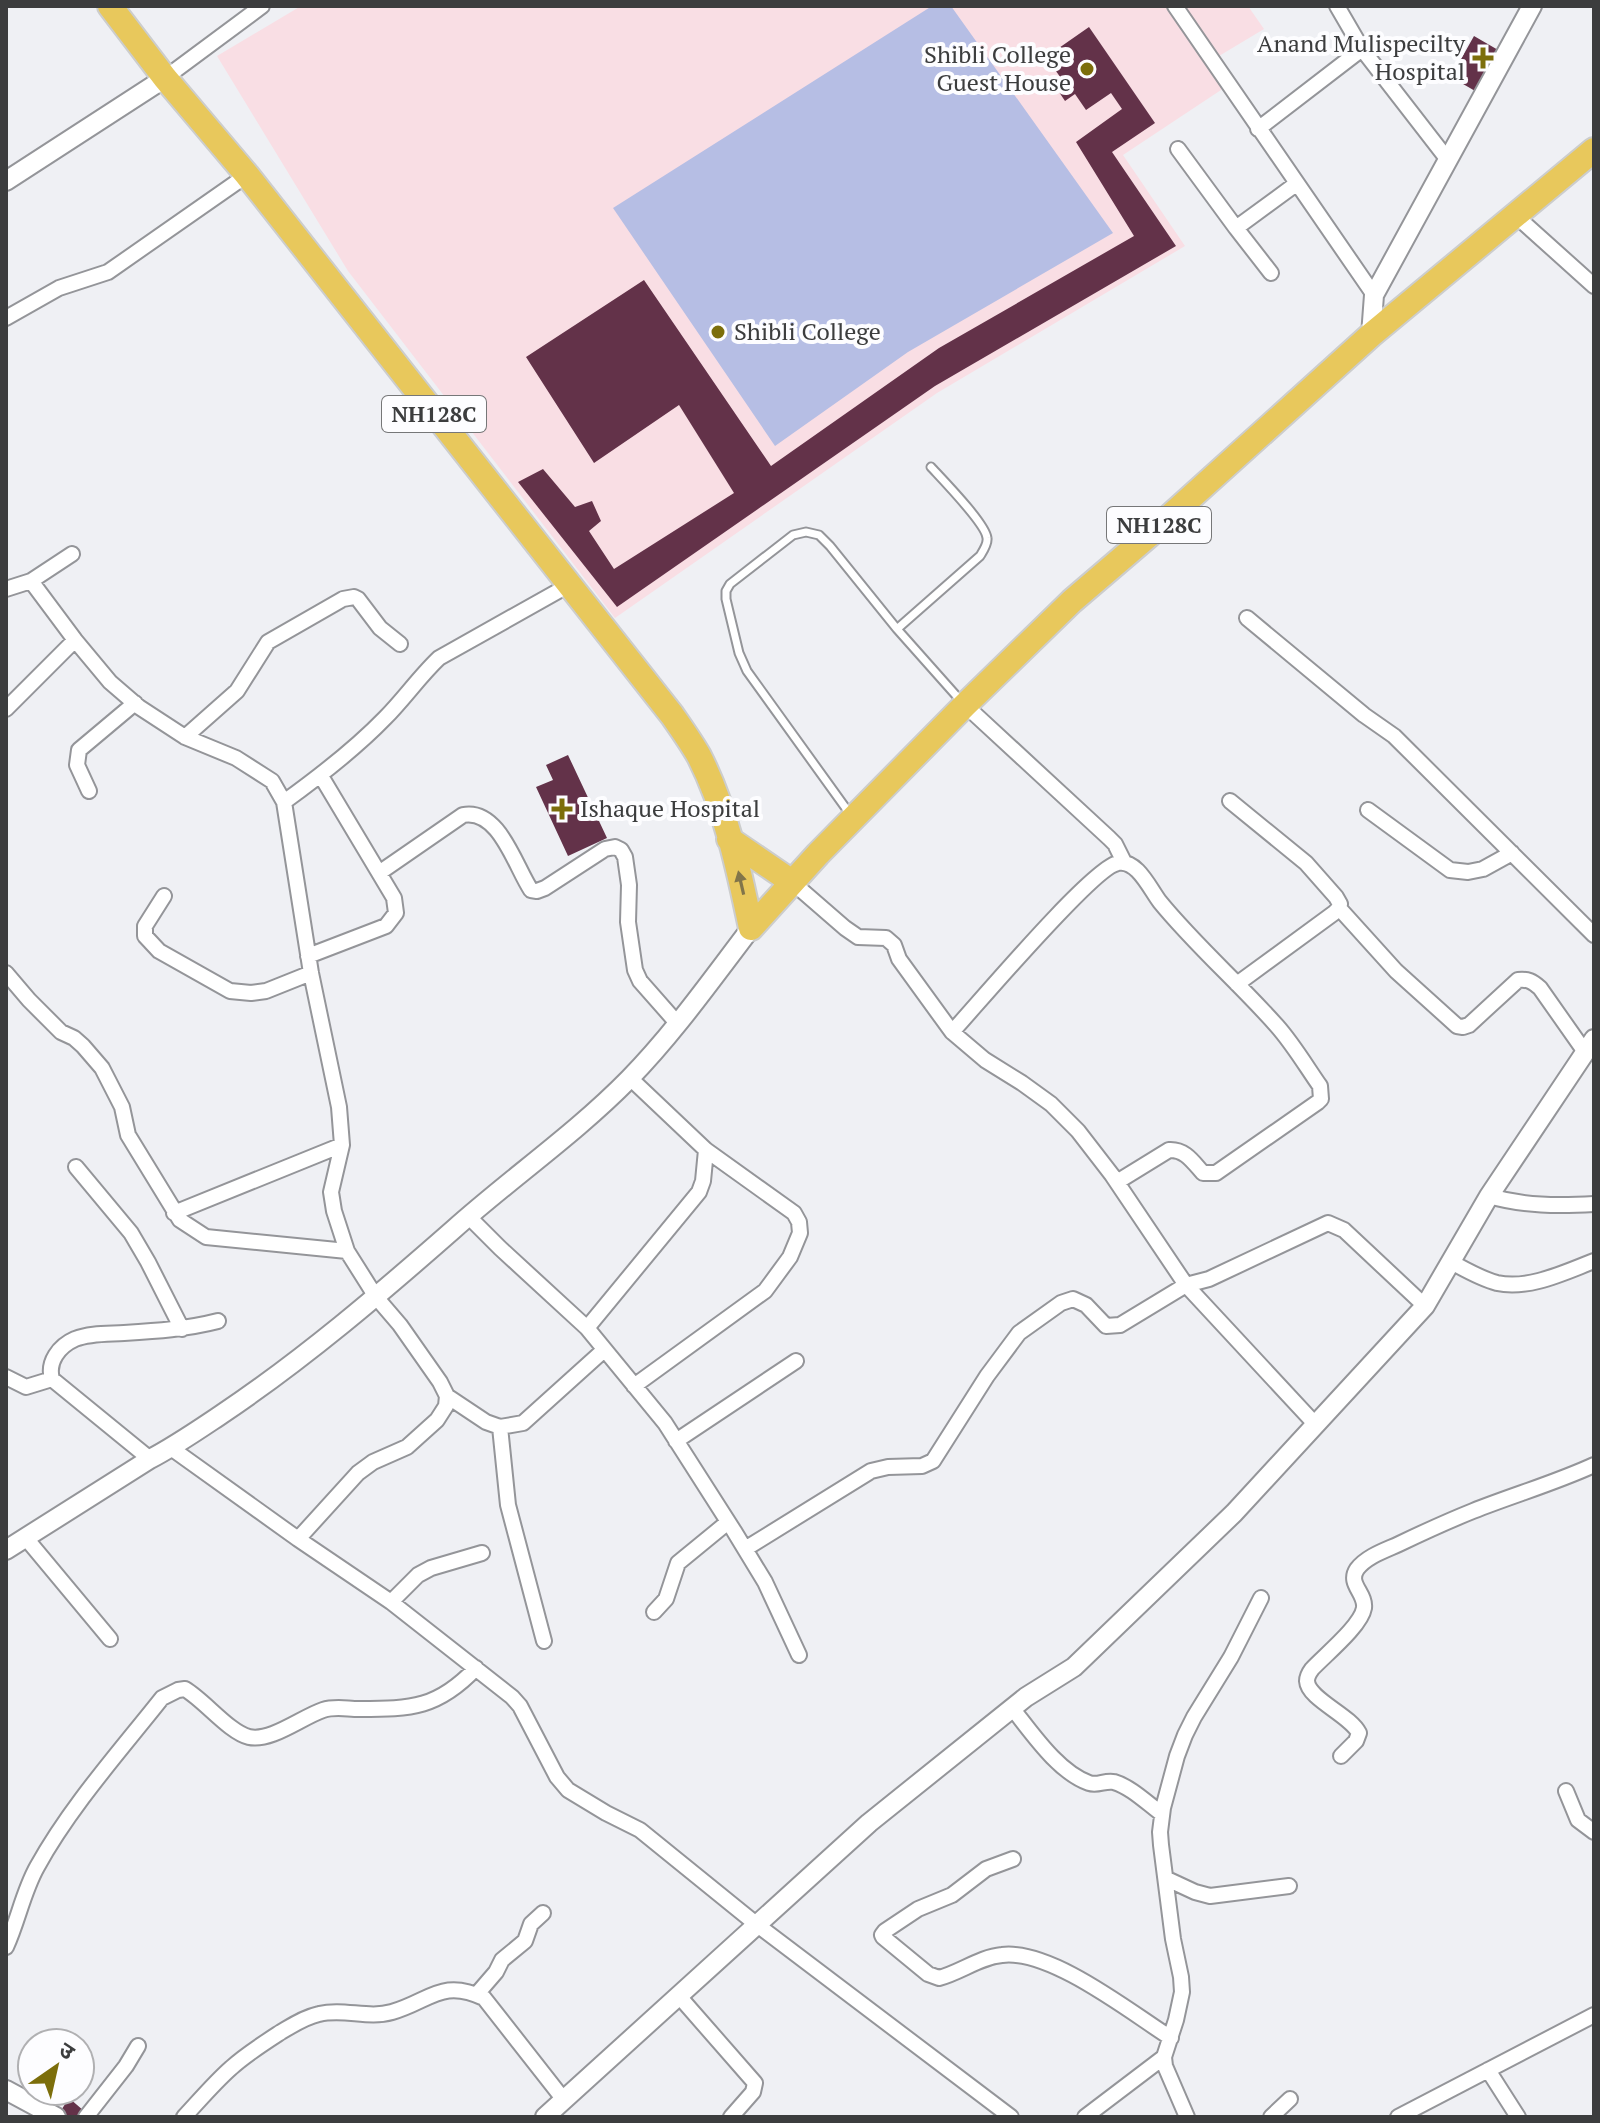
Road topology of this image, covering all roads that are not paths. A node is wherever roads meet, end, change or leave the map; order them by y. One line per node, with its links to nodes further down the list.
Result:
1 (110, 6): 7 (highway, NH128C)
2 (262, 6): 7 (street)
3 (1175, 6): 8 (street)
4 (1337, 6): 6 (street)
5 (1532, 6): 11 (street)
6 (1362, 49): 8 (street); 11 (street)
7 (165, 78): 12 (highway, NH128C); 13 (street)
8 (1258, 129): 14 (street)
9 (1178, 149): 16 (street)
10 (1594, 150): 15 (highway, NH128C)
11 (1448, 160): 19 (street)
12 (247, 175): 20 (street); 25 (highway, NH128C)
13 (6, 181)
14 (1296, 184): 16 (street); 19 (street)
15 (1515, 215): 18 (street); 21 (highway, NH128C)
16 (1236, 228): 17 (street)
17 (1271, 273)
18 (1594, 286)
19 (1374, 295): 21 (street)
20 (6, 318)
21 (1371, 335): 32 (highway, NH128C)
22 (931, 467): 28 (lane)
23 (72, 554): 24 (street)
24 (31, 581): 26 (street); 29 (street)
25 (569, 585): 35 (street); 41 (highway, NH128C)
26 (6, 589)
27 (1247, 618): 42 (street)
28 (897, 629): 32 (lane); 40 (lane)
29 (75, 640): 31 (street); 33 (street)
30 (400, 644): 34 (street)
31 (135, 703): 34 (street); 36 (street)
32 (965, 705): 40 (highway, NH128C); 43 (street)
33 (6, 709)
34 (185, 737): 38 (street)
35 (321, 776): 38 (street); 44 (street)
36 (89, 791)
37 (1230, 801): 47 (street)
38 (284, 802): 50 (street)
39 (1368, 810): 42 (street)
40 (853, 819): 45 (highway, NH128C)
41 (729, 839): 45 (highway); 48 (highway, NH128C, one-way to 41)
42 (1512, 853): 49 (street)
43 (1124, 862): 53 (street); 55 (street)
44 (379, 873): 50 (street); 54 (street)
45 (792, 882): 48 (highway, NH128C); 55 (street)
46 (164, 896): 52 (street)
47 (1339, 908): 53 (street); 56 (street)
48 (751, 928): 54 (street)
49 (1594, 935)
50 (308, 956): 52 (street)
51 (6, 973): 64 (street)
52 (311, 973): 58 (street)
53 (1237, 984): 61 (street)
54 (677, 1023): 57 (street)
55 (952, 1032): 61 (street)
56 (1590, 1046): 62 (street)
57 (630, 1078): 59 (street); 65 (street)
58 (342, 1145): 64 (street); 66 (street)
59 (706, 1150): 73 (street); 79 (street)
60 (76, 1167): 74 (street)
61 (1117, 1182): 69 (street)
62 (1489, 1196): 63 (street); 68 (street)
63 (1594, 1204)
64 (174, 1213): 66 (street)
65 (468, 1216): 70 (street); 73 (street)
66 (347, 1251): 70 (street)
67 (1594, 1261): 68 (street)
68 (1451, 1262): 71 (street)
69 (1186, 1285): 71 (street); 81 (street); 90 (street)
70 (376, 1297): 80 (street); 84 (street)
71 (1425, 1306): 81 (street)
72 (218, 1321): 74 (street)
73 (587, 1328): 75 (street)
74 (182, 1329): 78 (street)
75 (604, 1350): 79 (street); 82 (street)
76 (796, 1361): 83 (street)
77 (6, 1377): 78 (street)
78 (52, 1379): 85 (street)
79 (634, 1386): 83 (street)
80 (447, 1396): 82 (street); 89 (street)
81 (1316, 1425): 100 (street)
82 (500, 1427): 97 (street)
83 (676, 1441): 87 (street)
84 (171, 1448): 85 (street); 89 (street)
85 (150, 1459): 88 (street)
86 (1594, 1465): 101 (street)
87 (728, 1522): 90 (street); 95 (street)
88 (25, 1537): 91 (street); 96 (street)
89 (298, 1539): 94 (street)
90 (745, 1549): 98 (street)
91 (6, 1550)
92 (482, 1553): 94 (street)
93 (1261, 1598): 103 (street)
94 (391, 1602): 99 (street)
95 (654, 1612)
96 (110, 1639)
97 (544, 1641)
98 (799, 1655)
99 (476, 1668): 109 (street); 110 (street)
100 (1012, 1708): 103 (street); 109 (street)
101 (1341, 1756)
102 (1566, 1791): 104 (street)
103 (1162, 1814): 106 (street)
104 (1594, 1832)
105 (1013, 1859): 114 (street)
106 (1167, 1879): 107 (street); 114 (street)
107 (1289, 1886)
108 (543, 1913): 111 (street)
109 (756, 1924): 112 (street); 126 (street)
110 (6, 1947)
111 (477, 1994): 120 (street); 123 (street)
112 (678, 1995): 120 (street); 125 (street)
113 (1594, 2015): 117 (street)
114 (1171, 2038): 116 (street)
115 (138, 2046): 122 (street)
116 (1164, 2057): 127 (street); 128 (street)
117 (1488, 2070): 130 (street); 131 (street)
118 (6, 2090): 121 (street)
119 (1290, 2099): 129 (street)
120 (564, 2100): 124 (street)
121 (56, 2117)
122 (86, 2117)
123 (184, 2117)
124 (545, 2117)
125 (731, 2117)
126 (1011, 2117)
127 (1085, 2117)
128 (1187, 2117)
129 (1271, 2117)
130 (1398, 2117)
131 (1518, 2117)

